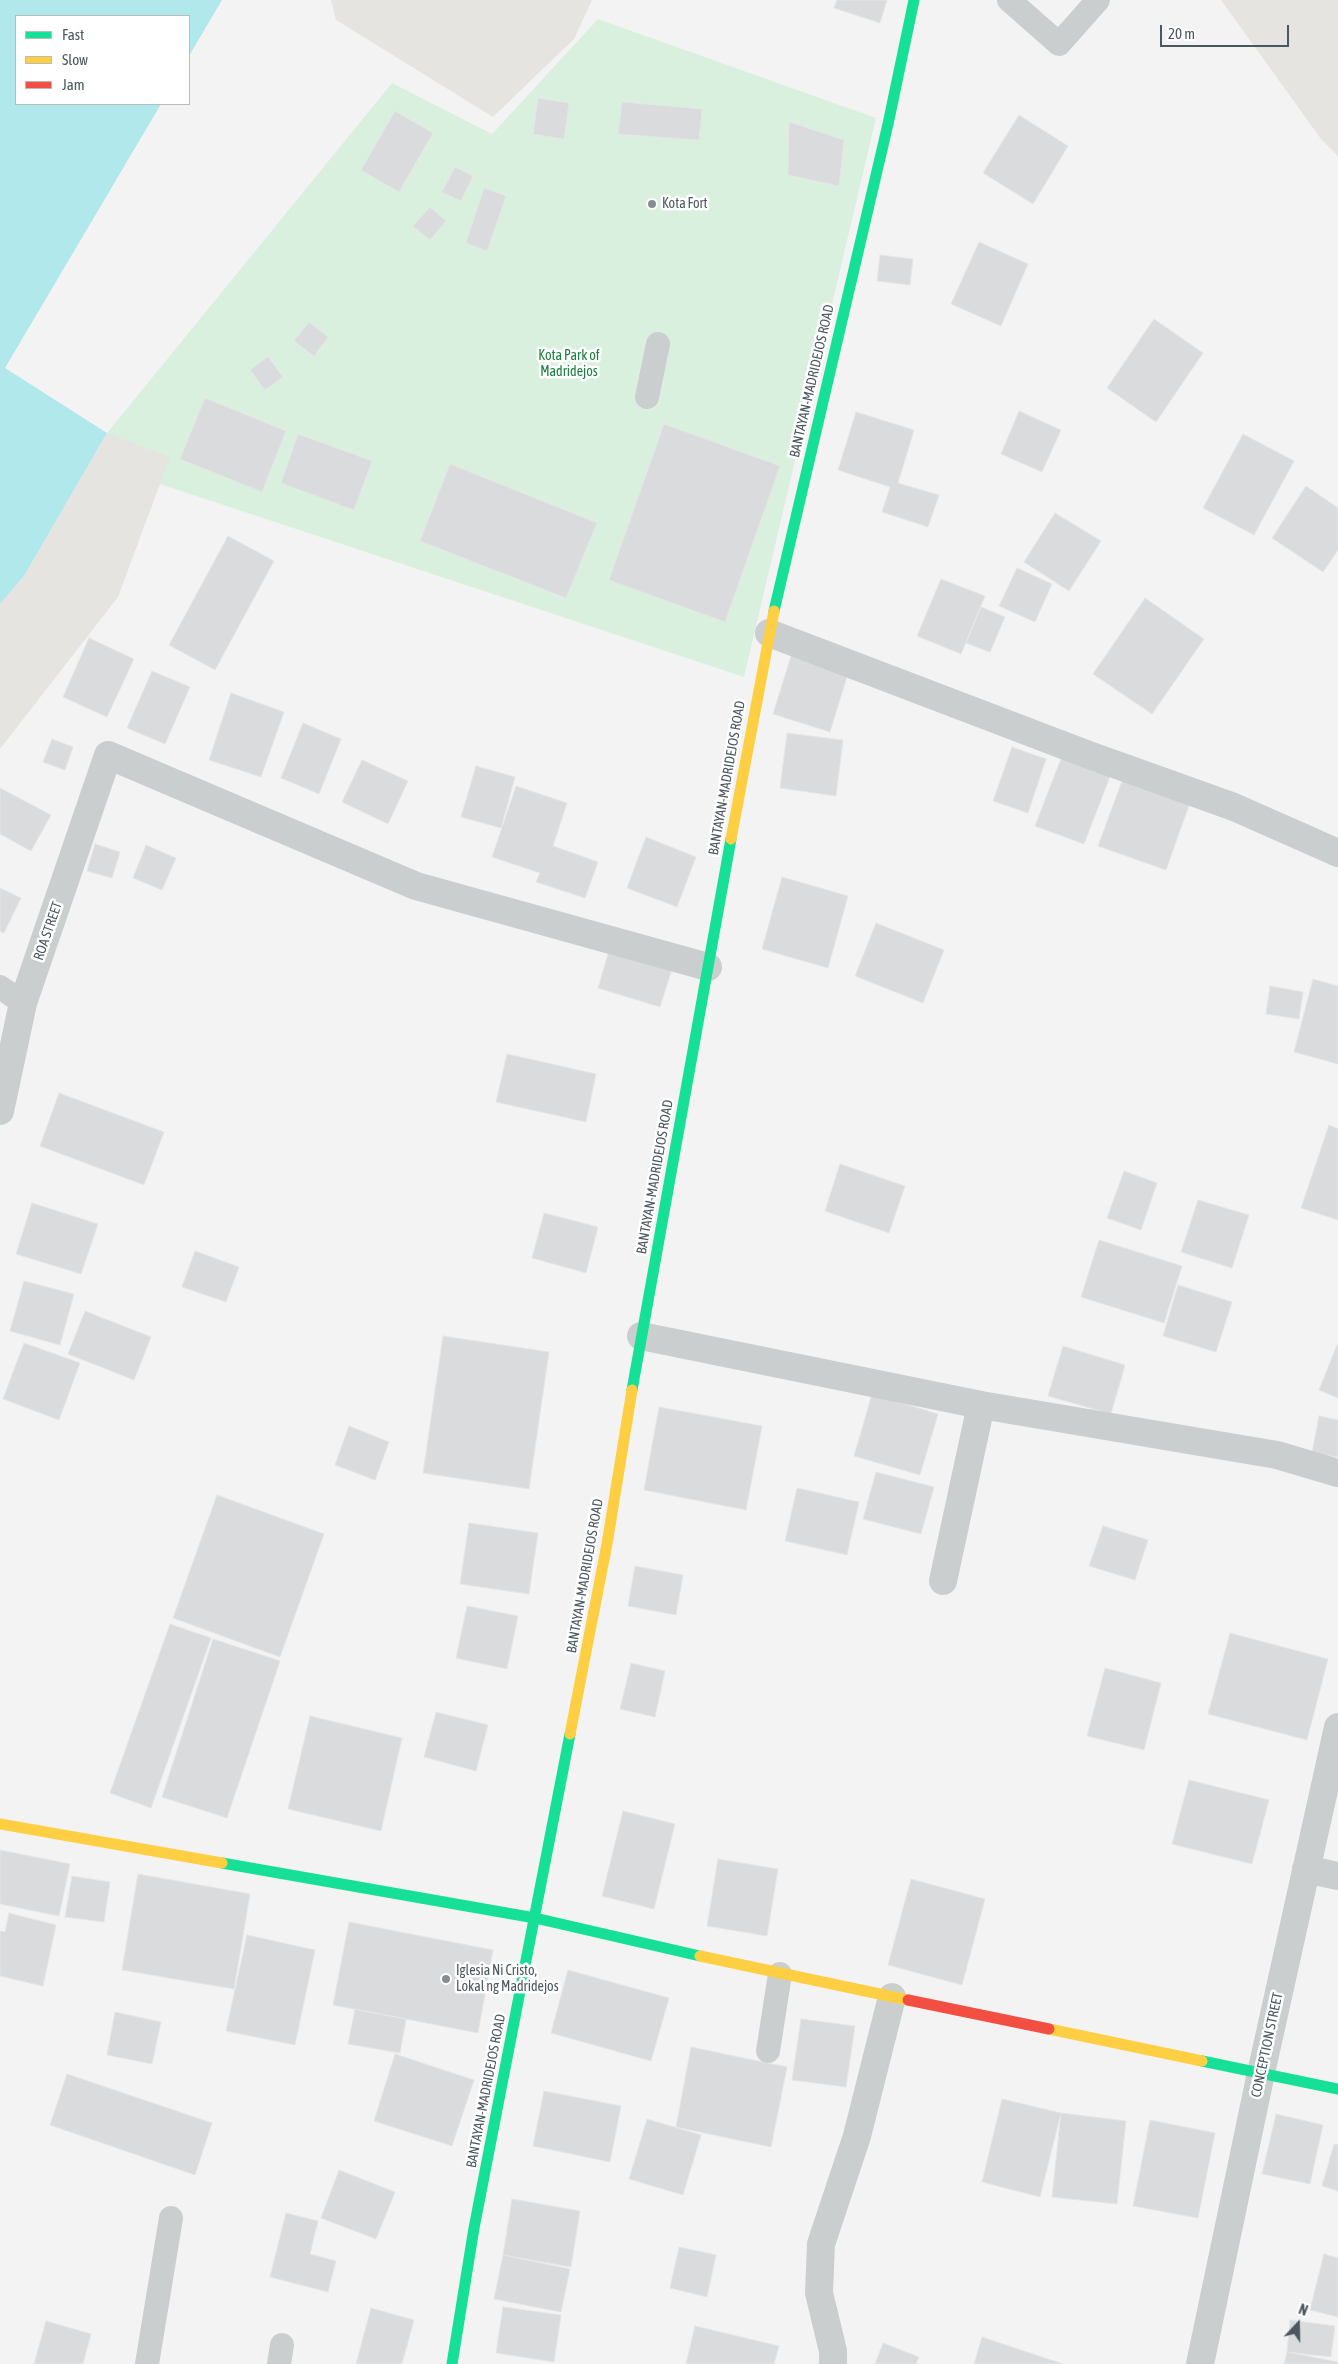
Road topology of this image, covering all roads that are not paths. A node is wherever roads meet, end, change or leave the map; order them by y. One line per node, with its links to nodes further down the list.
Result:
1 (914, 0): 6 (street, BANTAYAN-MADRIDEJOS ROAD)
2 (1009, 0): 3 (lane)
3 (1098, 0)
4 (658, 344): 5 (lane)
5 (647, 397)
6 (769, 633): 7 (street); 8 (street, BANTAYAN-MADRIDEJOS ROAD)
7 (1338, 853)
8 (708, 967): 10 (street, ROA STREET); 12 (street, BANTAYAN-MADRIDEJOS ROAD)
9 (0, 987): 10 (lane)
10 (23, 1003): 11 (street, ROA STREET)
11 (0, 1111)
12 (641, 1336): 13 (street); 20 (street, BANTAYAN-MADRIDEJOS ROAD)
13 (982, 1405): 14 (street); 15 (street)
14 (1338, 1473)
15 (943, 1581)
16 (1338, 1727): 18 (street, CONCEPTION STREET)
17 (0, 1824): 20 (street)
18 (1306, 1869): 19 (street); 24 (street, CONCEPTION STREET)
19 (1338, 1876)
20 (535, 1918): 21 (street); 28 (street, BANTAYAN-MADRIDEJOS ROAD)
21 (780, 1974): 22 (street); 23 (lane)
22 (892, 1997): 24 (street); 29 (street)
23 (768, 2051)
24 (1261, 2073): 25 (street); 30 (street, CONCEPTION STREET)
25 (1338, 2089)
26 (171, 2218): 27 (lane)
27 (147, 2364)
28 (452, 2364)
29 (833, 2364)
30 (1200, 2364)

